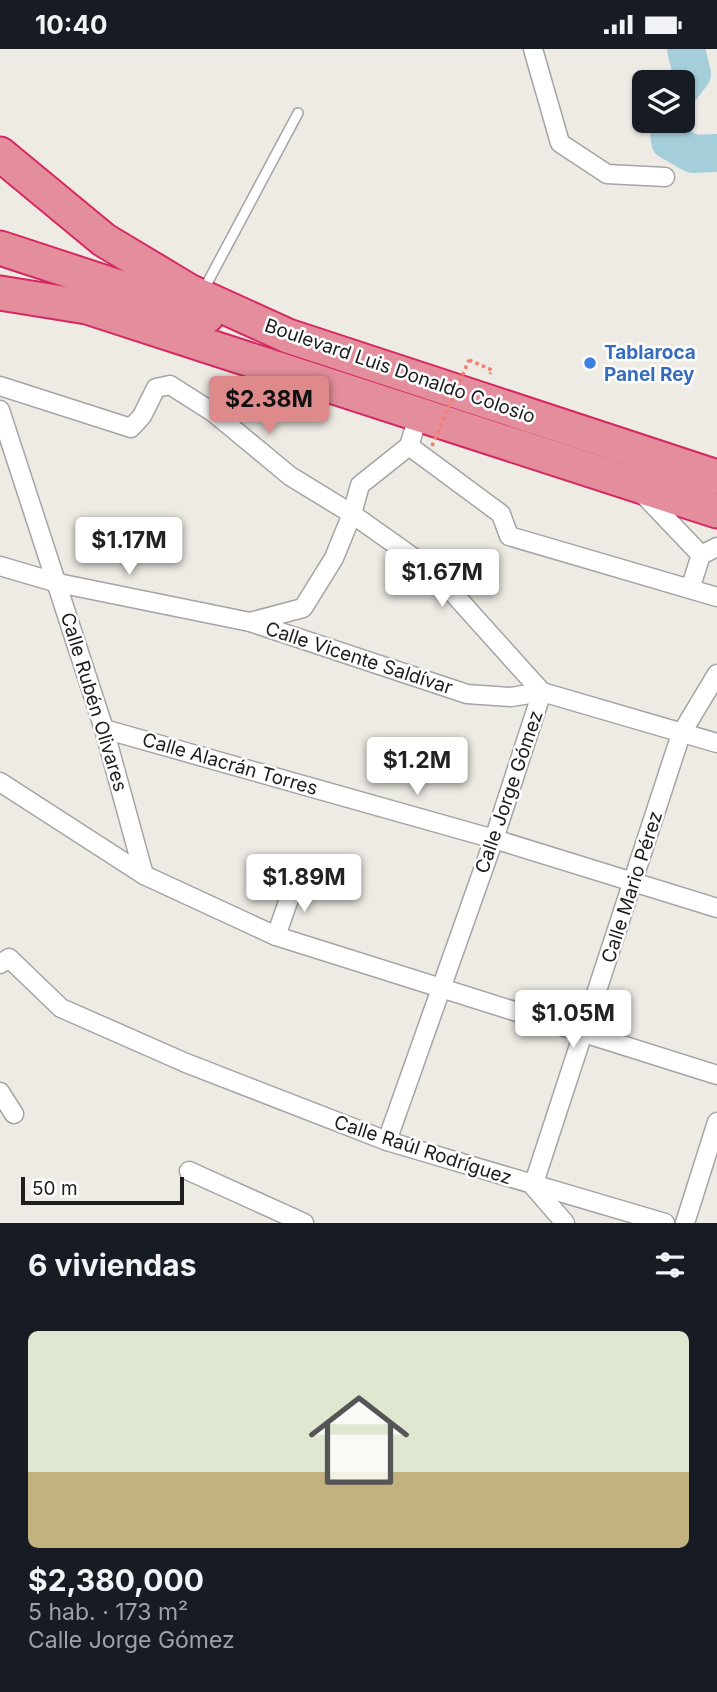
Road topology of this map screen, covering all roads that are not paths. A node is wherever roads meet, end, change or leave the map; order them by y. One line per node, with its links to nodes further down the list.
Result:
1 (533, 49): 4 (street)
2 (298, 113): 7 (lane)
3 (0, 154): 7 (highway, Boulevard Luis Donaldo Colosio)
4 (665, 177)
5 (0, 249): 8 (highway)
6 (0, 293): 11 (highway, Boulevard Luis Donaldo Colosio)
7 (200, 295): 8 (highway, Boulevard Luis Donaldo Colosio)
8 (288, 336): 12 (highway, Boulevard Luis Donaldo Colosio)
9 (0, 386): 15 (street, Calle Jorge Gómez)
10 (0, 410): 18 (street, Calle Rubén Olivares)
11 (420, 436): 13 (highway, Boulevard Luis Donaldo Colosio); 15 (street); 19 (street)
12 (717, 477)
13 (634, 483): 14 (highway, Boulevard Luis Donaldo Colosio); 16 (street)
14 (717, 512)
15 (352, 514): 21 (street); 23 (street, Calle Jorge Gómez)
16 (709, 551): 19 (street)
17 (0, 566): 18 (street, Calle Vicente Saldívar)
18 (58, 583): 21 (street, Calle Vicente Saldívar); 24 (street, Calle Rubén Olivares)
19 (690, 589): 20 (street)
20 (717, 597)
21 (250, 622): 23 (street, Calle Vicente Saldívar)
22 (717, 674): 25 (street, Calle Mario Pérez)
23 (542, 692): 25 (street, Calle Vicente Saldívar); 28 (street, Calle Jorge Gómez)
24 (104, 729): 28 (street, Calle Alacrán Torres); 29 (street, Calle Rubén Olivares)
25 (681, 734): 26 (street, Calle Vicente Saldívar); 31 (street, Calle Mario Pérez)
26 (717, 743)
27 (0, 782): 29 (street)
28 (494, 839): 31 (street, Calle Alacrán Torres); 35 (street, Calle Jorge Gómez)
29 (144, 875): 33 (street)
30 (296, 880): 33 (street)
31 (633, 883): 32 (street, Calle Alacrán Torres); 36 (street, Calle Mario Pérez)
32 (717, 908)
33 (276, 936): 35 (street)
34 (0, 964): 41 (street, Calle Raúl Rodríguez)
35 (440, 987): 36 (street); 41 (street, Calle Jorge Gómez)
36 (584, 1033): 37 (street); 43 (street, Calle Mario Pérez)
37 (717, 1075)
38 (0, 1092): 39 (street)
39 (13, 1114)
40 (717, 1122): 47 (street)
41 (387, 1141): 43 (street, Calle Raúl Rodríguez)
42 (189, 1171): 44 (street)
43 (533, 1186): 45 (street); 46 (street, Calle Raúl Rodríguez)
44 (304, 1223)
45 (565, 1223)
46 (666, 1223)
47 (684, 1223)

